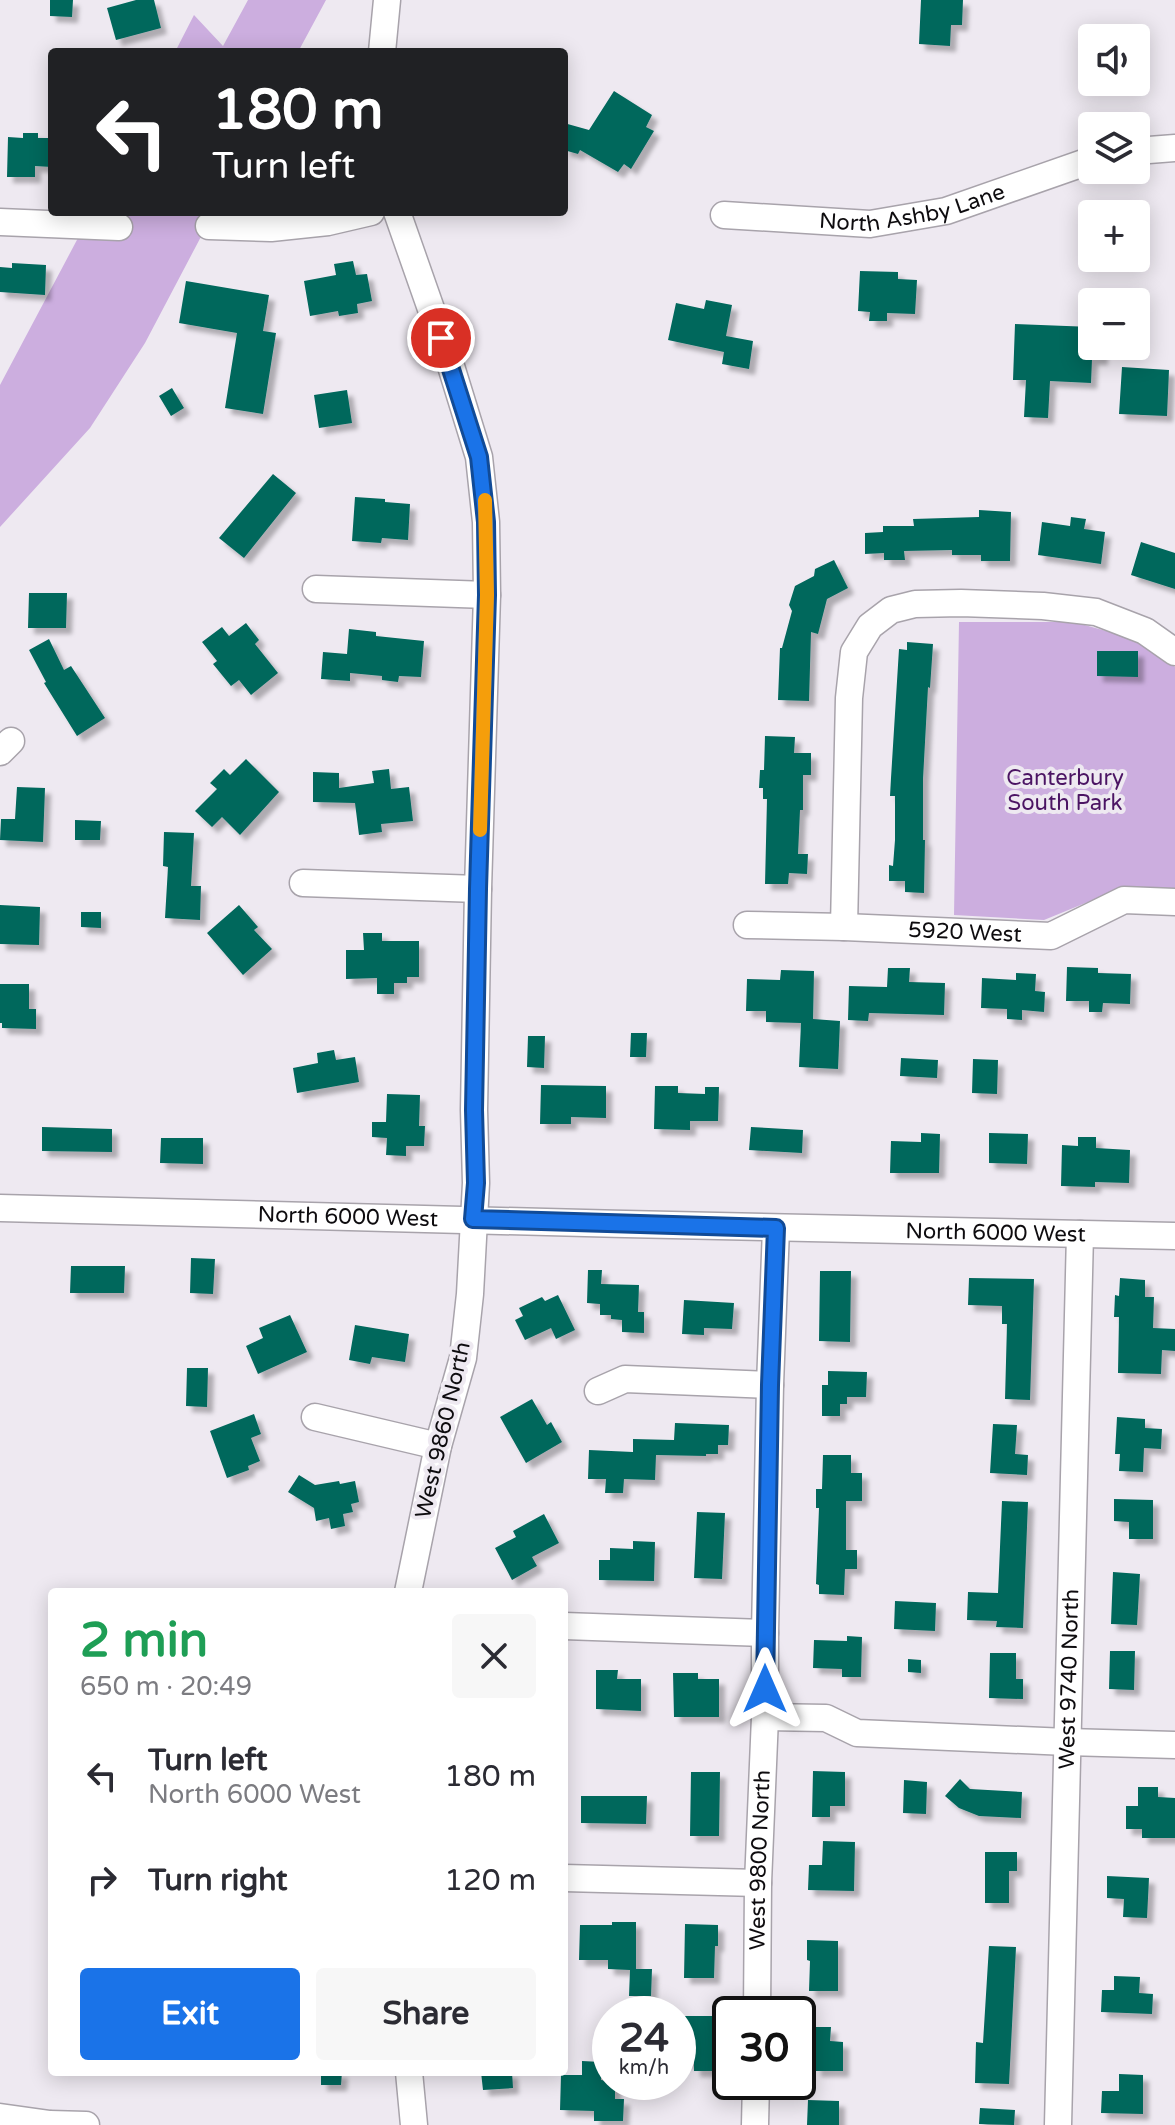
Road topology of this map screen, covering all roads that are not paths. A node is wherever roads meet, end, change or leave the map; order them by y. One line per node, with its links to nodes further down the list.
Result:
1 (387, 0): 2 (street)
2 (382, 48)
3 (1175, 148): 4 (street)
4 (1150, 150)
5 (1078, 165): 6 (street, North Ashby Lane)
6 (724, 215)
7 (354, 216): 10 (street)
8 (398, 216): 13 (street, West 9860 North)
9 (0, 222): 11 (street)
10 (209, 226)
11 (119, 227)
12 (316, 589): 13 (street)
13 (487, 595): 16 (street, West 9860 North)
14 (1175, 652): 19 (street)
15 (303, 883): 16 (street)
16 (478, 889): 21 (street, West 9860 North)
17 (1175, 902): 19 (street, 5920 West)
18 (747, 925): 19 (street, 5920 West)
19 (844, 927)
20 (0, 1208): 21 (street, North 6000 West)
21 (473, 1219): 22 (street, North 6000 West); 28 (street, West 9860 North)
22 (776, 1228): 23 (street, North 6000 West); 25 (street, West 9800 North)
23 (1080, 1234): 24 (street, North 6000 West); 33 (street, West 9740 North)
24 (1175, 1236)
25 (770, 1385): 26 (street); 31 (street, West 9800 North)
26 (598, 1391)
27 (315, 1417): 28 (street)
28 (438, 1446): 29 (street, West 9860 North)
29 (409, 1588)
30 (568, 1626): 31 (street)
31 (765, 1633): 32 (street, West 9800 North)
32 (765, 1717): 33 (street); 36 (street, West 9800 North)
33 (1067, 1742): 34 (street); 44 (street, West 9740 North)
34 (1175, 1745)
35 (568, 1878): 36 (street)
36 (758, 1883): 37 (street, West 9800 North)
37 (757, 1996)
38 (409, 2076): 42 (street)
39 (756, 2100): 43 (street)
40 (0, 2117): 41 (street)
41 (86, 2125)
42 (414, 2125)
43 (755, 2125)
44 (1058, 2125)

